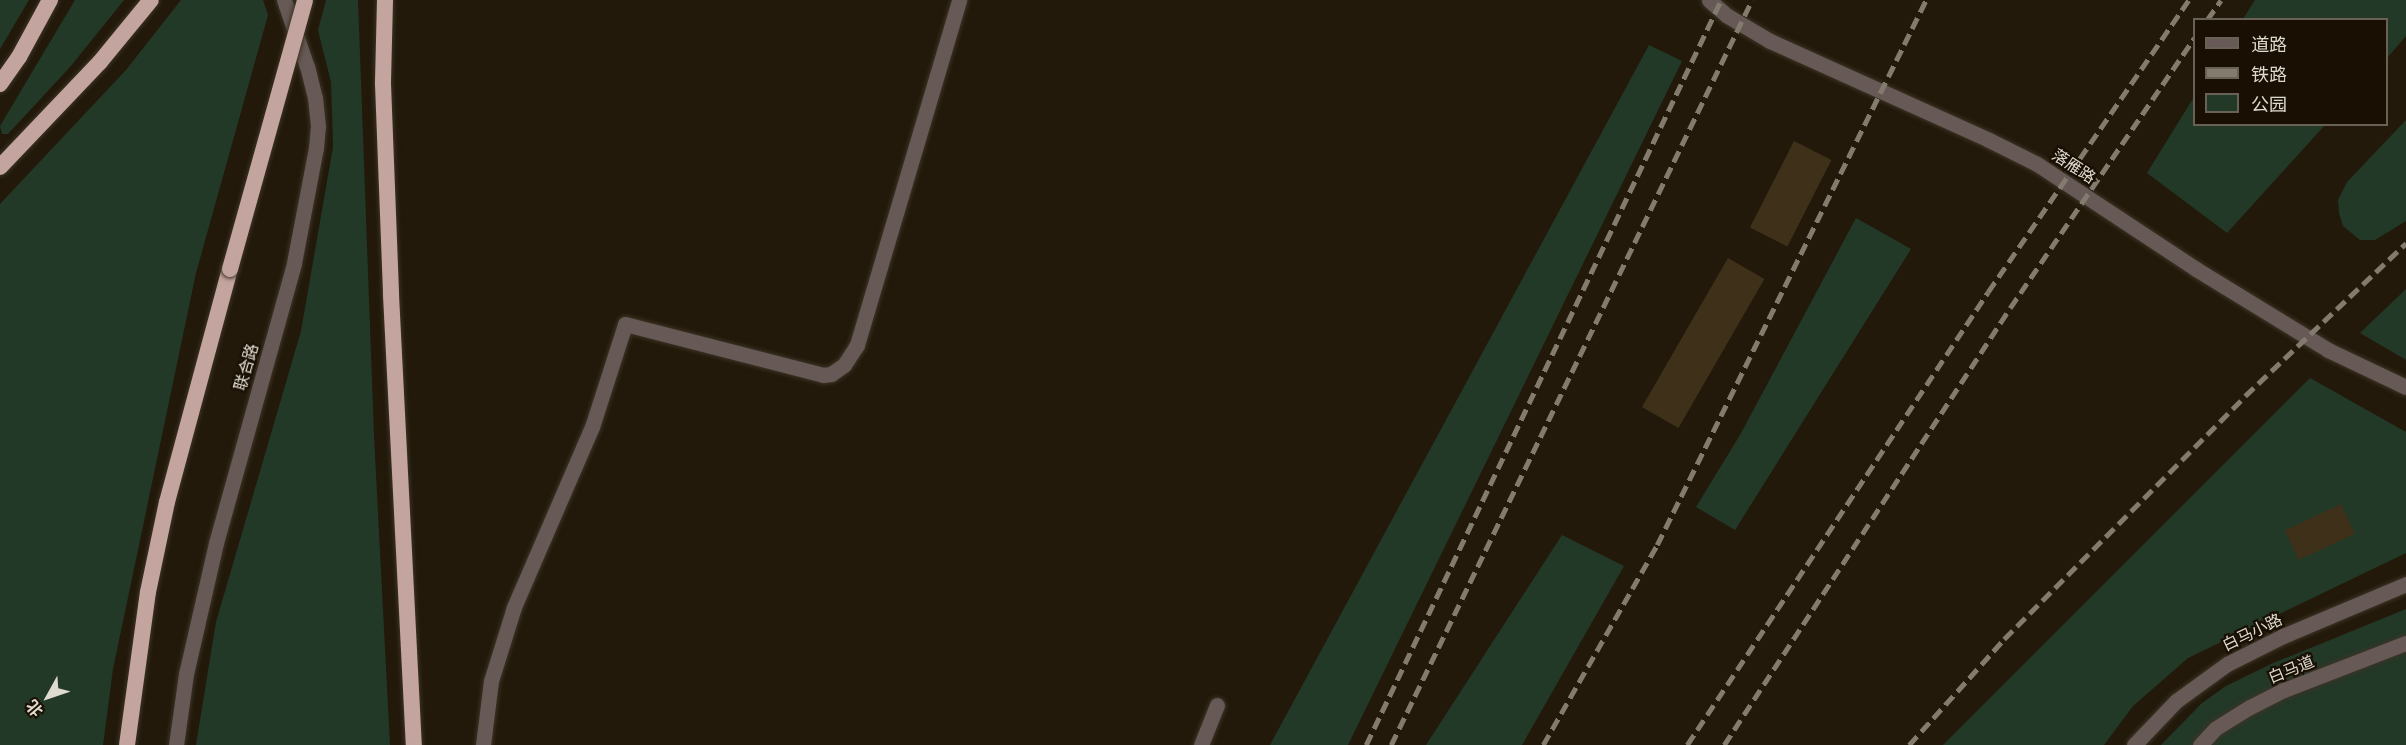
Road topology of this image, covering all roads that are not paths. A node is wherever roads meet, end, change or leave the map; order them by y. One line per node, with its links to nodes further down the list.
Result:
1 (50, 0): 8 (highway)
2 (151, 0): 9 (highway)
3 (284, 0): 15 (street, 联合路)
4 (305, 0): 14 (highway, bridge)
5 (385, 0): 16 (highway)
6 (958, 0): 17 (street)
7 (1709, 0): 10 (street, 落雁路)
8 (0, 84)
9 (0, 167)
10 (2406, 387)
11 (2406, 584): 19 (street, 白马小路)
12 (2406, 643): 20 (street, 白马道)
13 (1217, 705): 18 (street)
14 (127, 745)
15 (176, 745)
16 (414, 745)
17 (483, 745)
18 (1201, 745)
19 (2134, 745)
20 (2200, 745)

